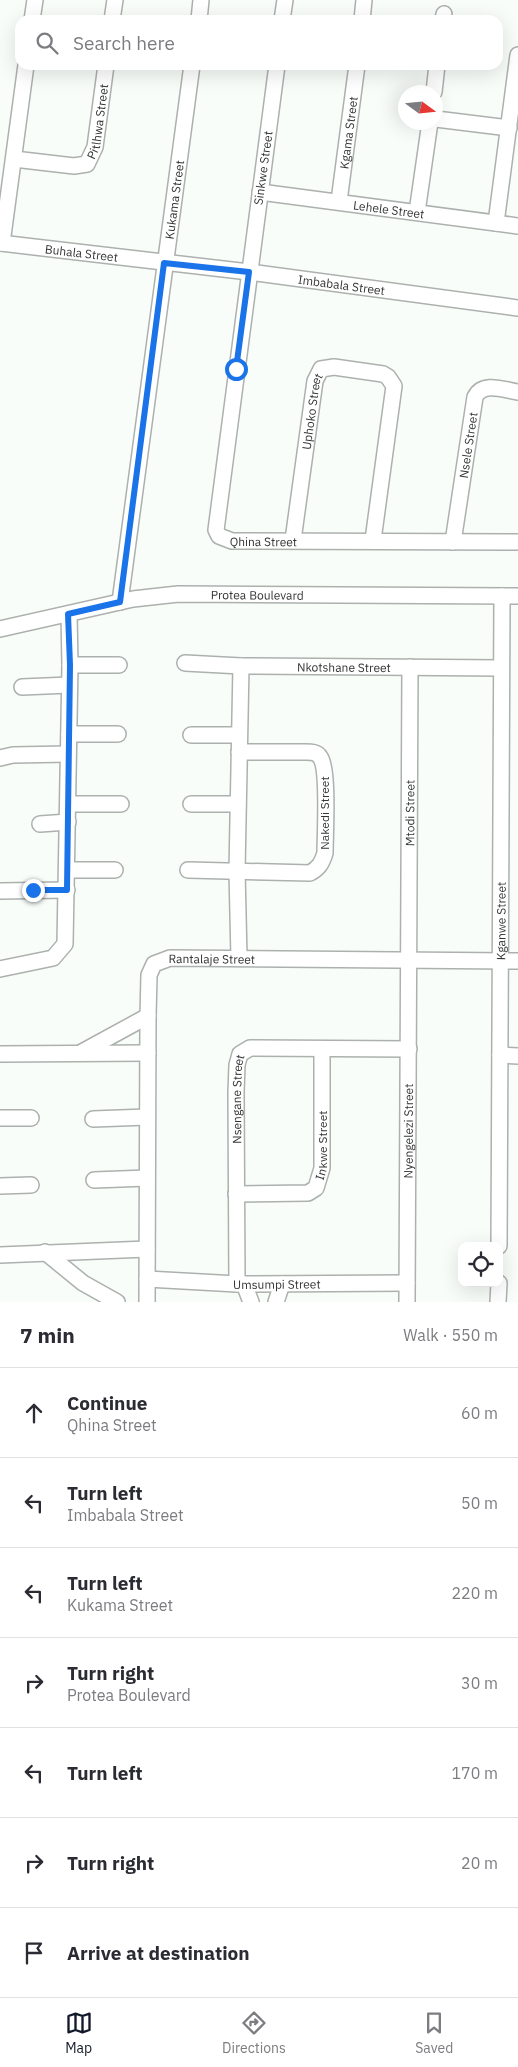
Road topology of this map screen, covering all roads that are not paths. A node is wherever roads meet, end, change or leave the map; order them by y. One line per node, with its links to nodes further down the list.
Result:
1 (35, 0): 6 (street)
2 (115, 0): 7 (street)
3 (201, 0): 8 (street)
4 (285, 0): 9 (street)
5 (364, 0): 10 (street)
6 (33, 15)
7 (113, 15)
8 (200, 15)
9 (283, 15)
10 (362, 15)
11 (518, 54): 20 (street)
12 (25, 70): 22 (street)
13 (105, 70): 22 (street, Pitlhwa Street)
14 (191, 70): 29 (street, Kukama Street)
15 (275, 70): 23 (street, Sinkwe Street)
16 (356, 70): 24 (street, Kgama Street)
17 (436, 70): 18 (street)
18 (435, 85)
19 (443, 120): 20 (street)
20 (509, 128): 26 (street)
21 (429, 130): 25 (street)
22 (14, 159): 28 (street)
23 (260, 192): 24 (street, Lehele Street); 30 (street, Sinkwe Street)
24 (338, 201): 25 (street, Lehele Street)
25 (417, 212): 26 (street, Lehele Street)
26 (496, 224): 27 (street, Lehele Street)
27 (518, 226)
28 (1, 243): 29 (street, Buhala Street)
29 (164, 263): 30 (street, Imbabala Street); 39 (street, Kukama Street)
30 (249, 272): 31 (street, Imbabala Street); 33 (street, Qhina Street)
31 (518, 308)
32 (518, 392): 35 (street, Nsele Street)
33 (293, 540): 34 (street, Qhina Street); 34 (street, Uphoko Street)
34 (373, 540): 35 (street, Qhina Street)
35 (453, 542): 36 (street, Qhina Street)
36 (518, 542)
37 (502, 596): 38 (street, Protea Boulevard); 39 (street, Protea Boulevard); 47 (street, Kganwe Street)
38 (518, 596)
39 (120, 602): 40 (street, Protea Boulevard)
40 (68, 614): 41 (street, Protea Boulevard); 43 (street)
41 (0, 629)
42 (185, 663): 45 (street, Nkotshane Street)
43 (70, 665): 44 (street); 48 (street)
44 (118, 665)
45 (241, 666): 46 (street, Nkotshane Street); 53 (street)
46 (410, 667): 47 (street, Nkotshane Street); 70 (street, Mtodi Street)
47 (501, 668): 71 (street, Kganwe Street)
48 (69, 686): 49 (street); 50 (street)
49 (22, 687)
50 (69, 734): 51 (street); 55 (street)
51 (118, 734)
52 (191, 735): 53 (street)
53 (239, 735): 54 (street)
54 (239, 752): 60 (street); 66 (street, Nakedi Street)
55 (68, 754): 56 (street); 57 (street)
56 (0, 758)
57 (69, 804): 58 (street); 61 (street)
58 (120, 804)
59 (191, 804): 60 (street)
60 (238, 804): 66 (street)
61 (68, 822): 62 (street); 63 (street)
62 (40, 824)
63 (68, 870): 64 (street); 67 (street)
64 (115, 870)
65 (188, 870): 66 (street)
66 (238, 871): 69 (street)
67 (67, 890): 68 (street); 73 (street)
68 (0, 891)
69 (239, 958): 70 (street, Rantalaje Street); 74 (street, Rantalaje Street)
70 (409, 960): 71 (street, Rantalaje Street); 76 (street, Nyengelezi Street)
71 (500, 961): 72 (street, Rantalaje Street); 80 (street, Kganwe Street)
72 (518, 961)
73 (0, 970)
74 (148, 1016): 77 (street); 78 (street, Rantalaje Street)
75 (322, 1049): 76 (street, Nsengane Street); 90 (street, Inkwe Street); 90 (street, Nsengane Street)
76 (409, 1049): 96 (street, Nyengelezi Street)
77 (80, 1053): 78 (street); 79 (street)
78 (148, 1053): 82 (street, Rantalaje Street)
79 (0, 1054)
80 (500, 1055): 81 (street); 91 (street, Kganwe Street)
81 (518, 1056)
82 (147, 1117): 85 (street); 86 (street, Rantalaje Street)
83 (0, 1118): 84 (street)
84 (31, 1118)
85 (92, 1119)
86 (147, 1178): 87 (street); 92 (street, Rantalaje Street)
87 (94, 1180)
88 (31, 1185): 89 (street)
89 (0, 1186)
90 (236, 1194): 99 (street, Nsengane Street)
91 (499, 1242)
92 (147, 1249): 93 (street); 95 (street, Rantalaje Street)
93 (45, 1252): 94 (street); 100 (street)
94 (0, 1255)
95 (147, 1279): 99 (street, Umsumpi Street); 101 (street, Rantalaje Street)
96 (407, 1283): 97 (street, Umsumpi Street); 103 (street, Nyengelezi Street)
97 (282, 1284): 99 (street, Umsumpi Street); 102 (street)
98 (498, 1287): 104 (street)
99 (245, 1294)
100 (117, 1302)
101 (147, 1302)
102 (276, 1302)
103 (407, 1302)
104 (498, 1302)

